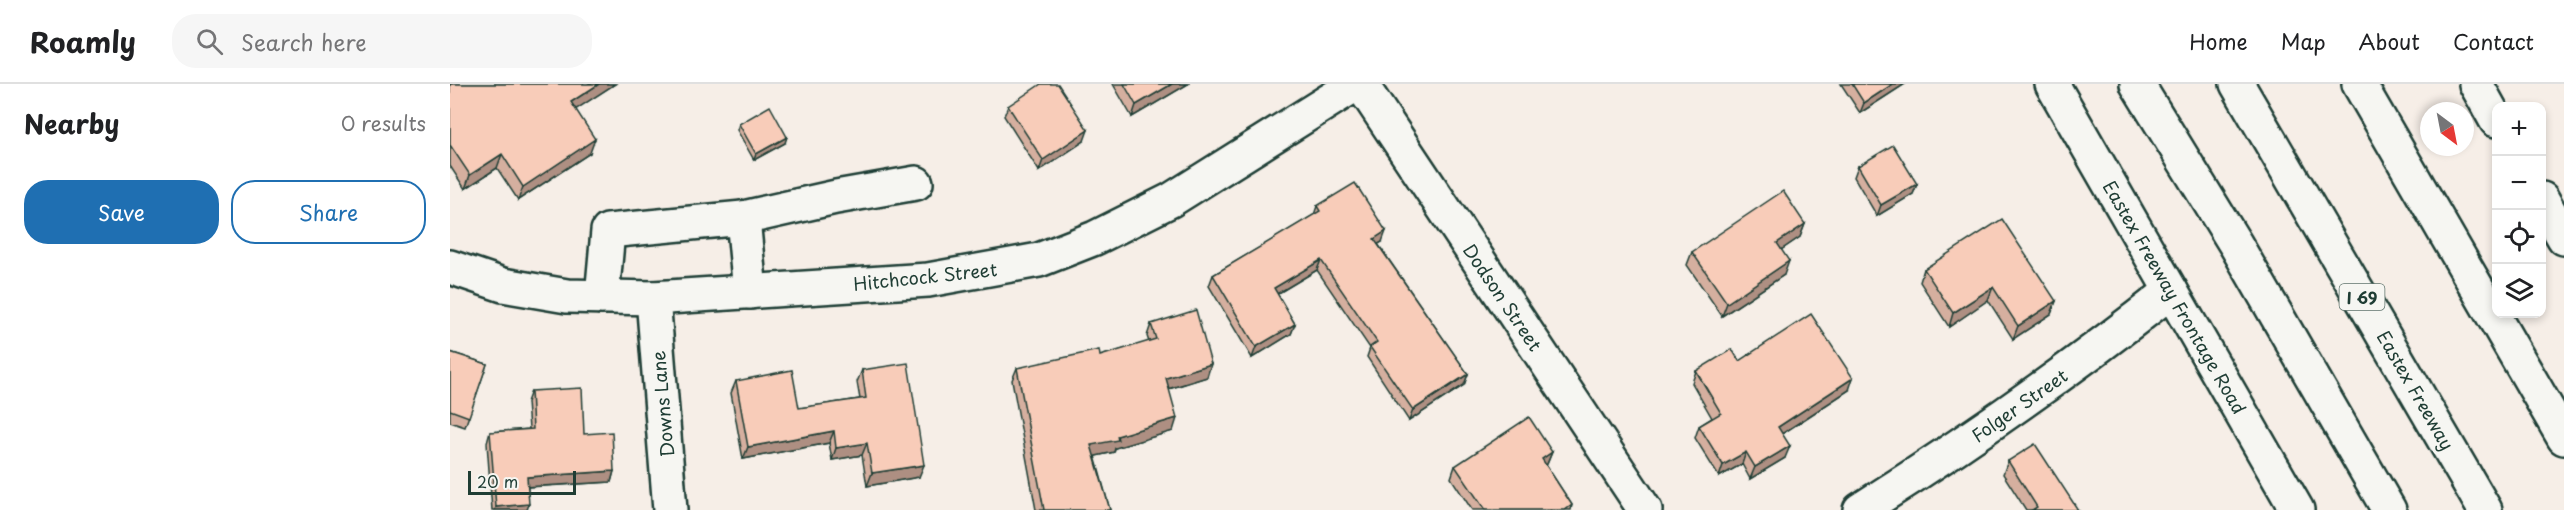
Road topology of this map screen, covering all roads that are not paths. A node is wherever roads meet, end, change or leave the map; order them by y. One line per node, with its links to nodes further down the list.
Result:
1 (1356, 84): 15 (main road, Hitchcock Street)
2 (1361, 84): 20 (main road, Dodson Street)
3 (2052, 84): 14 (main road, Eastex Freeway Frontage Road)
4 (2137, 84): 23 (main road)
5 (2237, 84): 24 (main road, Eastex Freeway / I 69)
6 (2359, 84): 18 (main road)
7 (2476, 84): 8 (main road)
8 (2492, 113)
9 (916, 183): 11 (main road)
10 (2546, 207): 12 (main road)
11 (743, 218): 15 (main road); 16 (main road)
12 (2564, 238)
13 (450, 267): 16 (main road, Hitchcock Street)
14 (2171, 291): 21 (main road, Folger Street); 22 (main road, Eastex Freeway Frontage Road)
15 (750, 292): 17 (main road, Hitchcock Street)
16 (602, 297): 17 (main road, Hitchcock Street)
17 (653, 298): 19 (main road, Downs Lane)
18 (2564, 438)
19 (670, 510)
20 (1645, 510)
21 (1860, 510)
22 (2297, 510)
23 (2389, 510)
24 (2485, 510)

